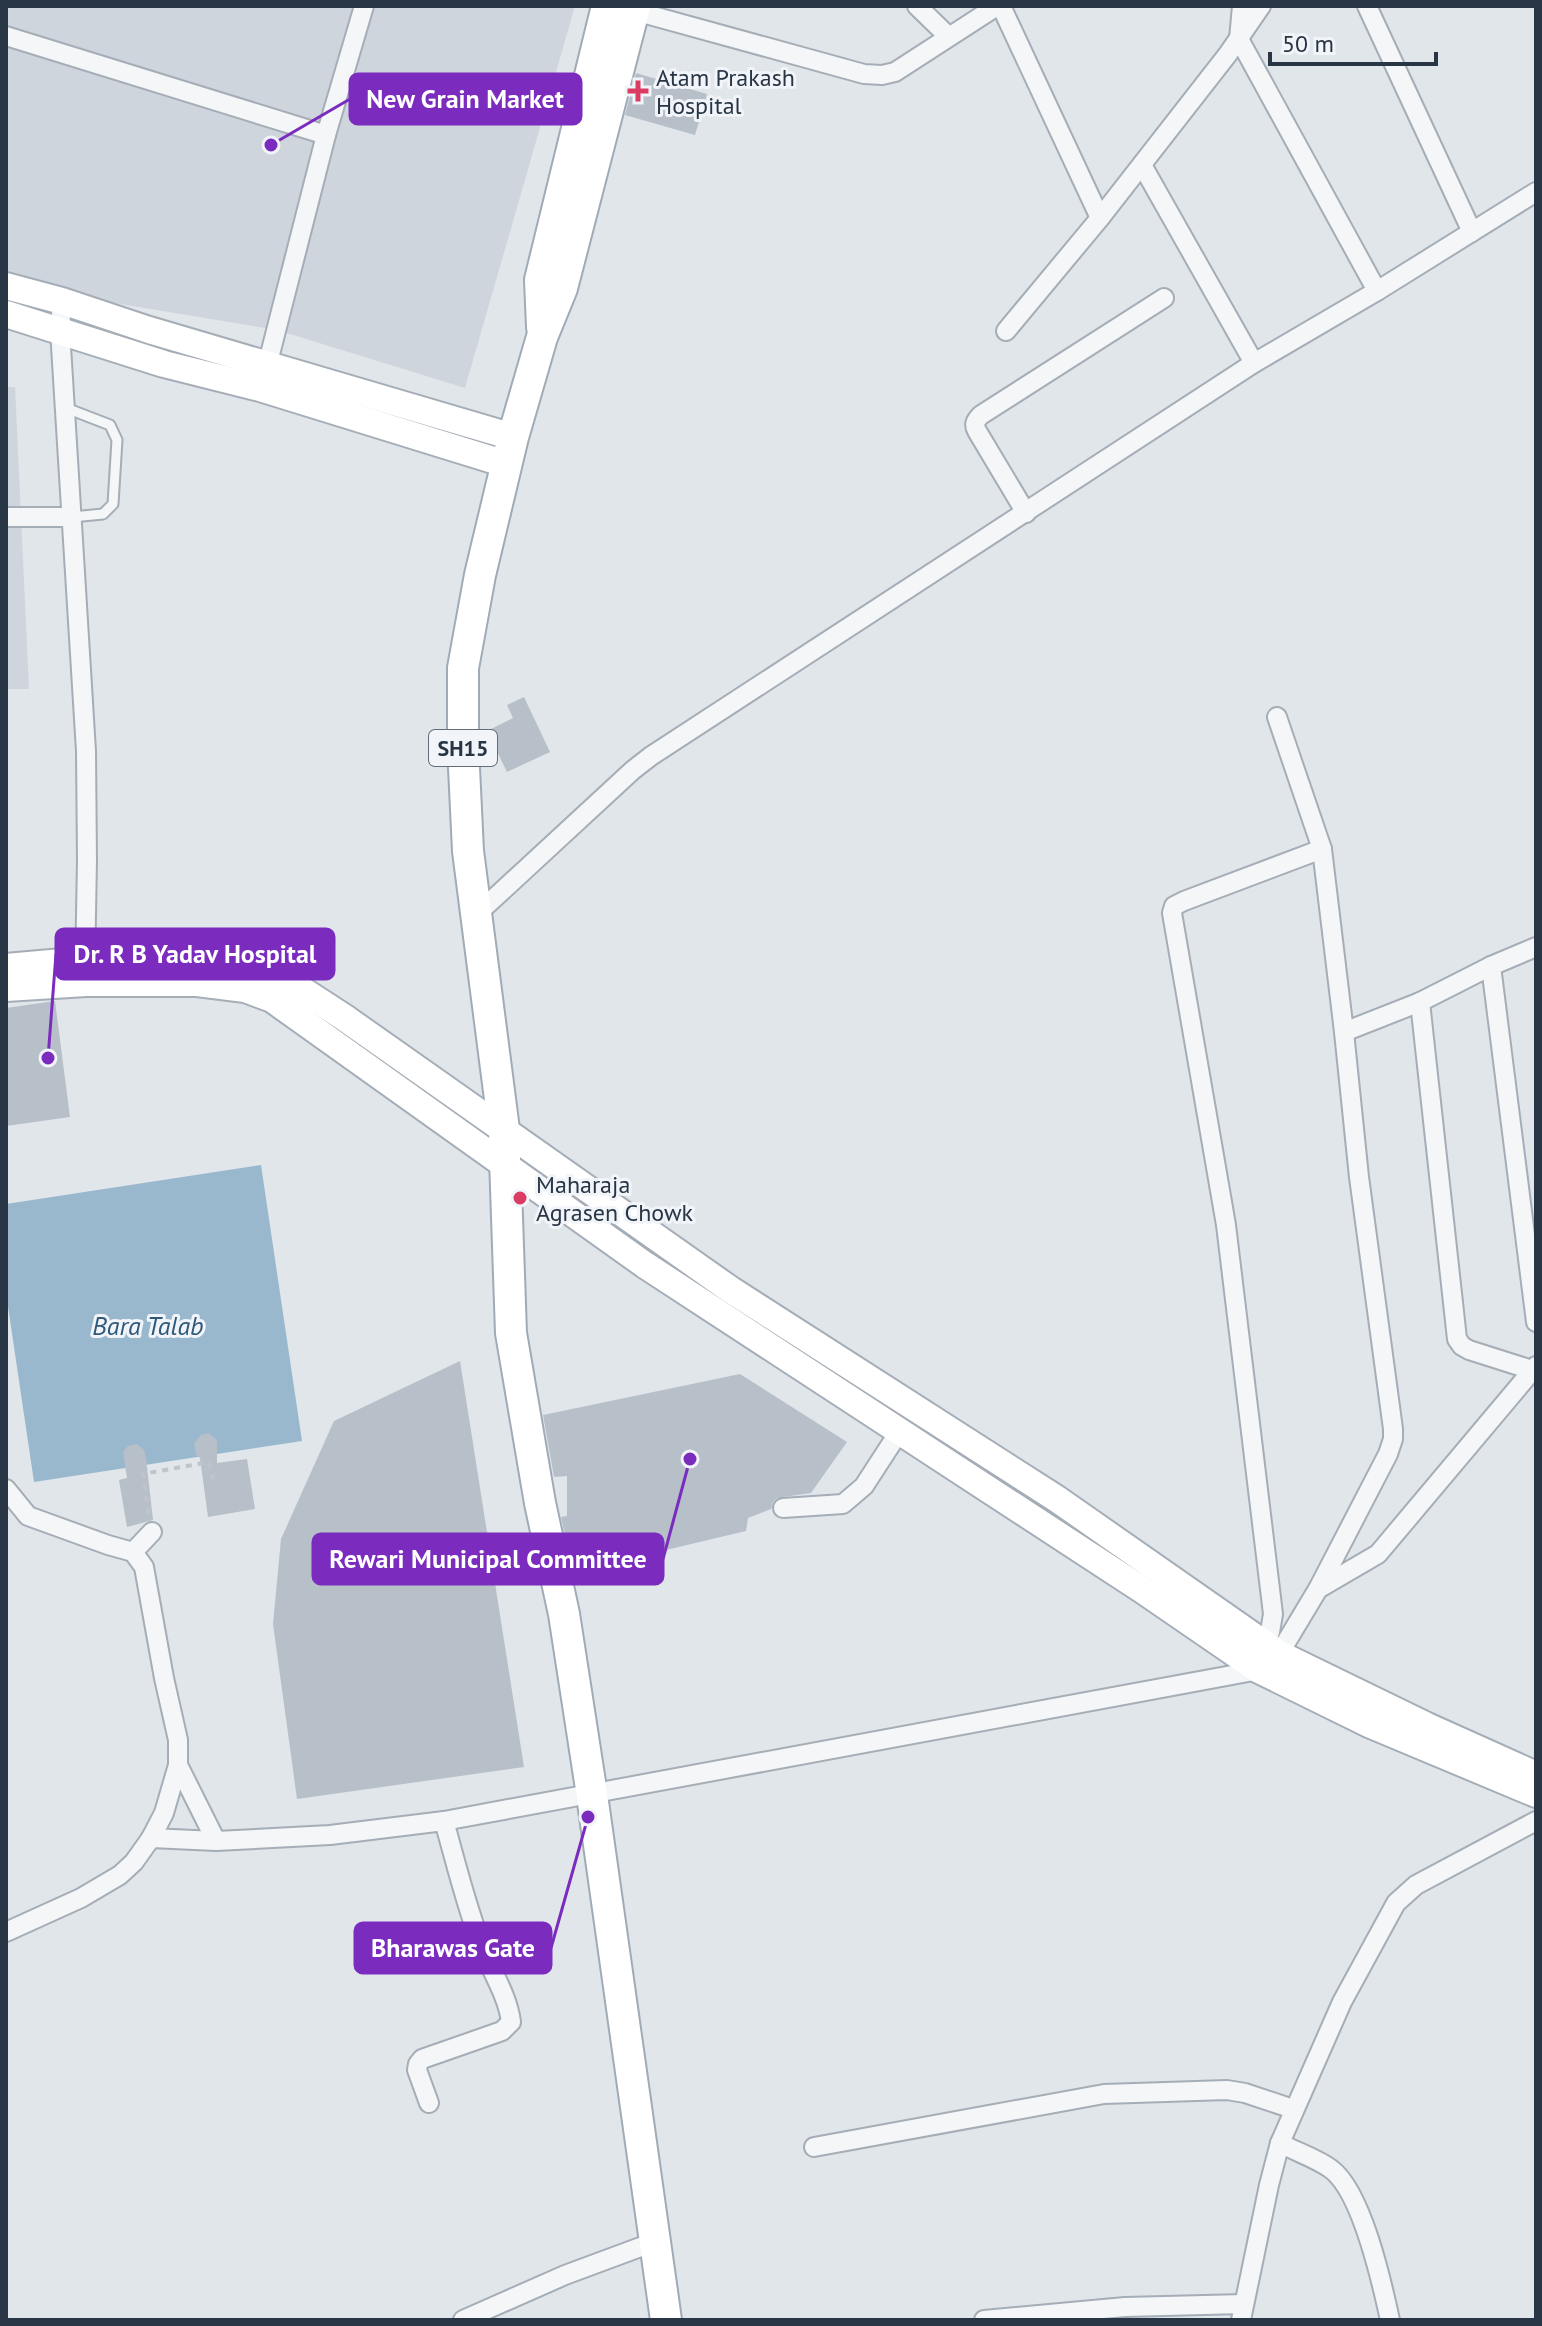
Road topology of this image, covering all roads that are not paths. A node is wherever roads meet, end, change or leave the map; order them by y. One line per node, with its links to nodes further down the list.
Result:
1 (364, 6): 11 (street)
2 (917, 6): 9 (street)
3 (999, 6): 9 (street); 14 (street)
4 (1242, 6): 10 (street)
5 (1261, 6): 10 (street)
6 (1367, 6): 15 (street)
7 (622, 7): 9 (street); 26 (main road, SH15)
8 (6, 36): 11 (street)
9 (948, 36)
10 (1239, 39): 12 (street); 17 (street)
11 (326, 135): 24 (street)
12 (1142, 165): 14 (street); 23 (street)
13 (1536, 192): 15 (street)
14 (1100, 218): 22 (street)
15 (1472, 232): 17 (street)
16 (6, 286): 19 (main road)
17 (1377, 291): 23 (street)
18 (1164, 298): 27 (street)
19 (62, 301): 21 (street); 24 (main road)
20 (6, 314): 21 (main road)
21 (60, 330): 24 (main road); 25 (street)
22 (1006, 331)
23 (1254, 363): 27 (street)
24 (264, 377): 26 (main road)
25 (66, 408): 29 (street); 29 (lane)
26 (510, 451): 32 (main road, SH15)
27 (1026, 513): 32 (street)
28 (6, 517): 29 (street)
29 (72, 517): 36 (street)
30 (1277, 717): 31 (street)
31 (1322, 849): 39 (street); 50 (street)
32 (477, 914): 40 (main road, SH15)
33 (1536, 947): 34 (street)
34 (1491, 966): 38 (street); 42 (street)
35 (6, 967): 36 (main road)
36 (86, 971): 37 (main road); 40 (main road); 41 (main road)
37 (6, 988)
38 (1420, 1002): 39 (street); 43 (street)
39 (1344, 1032): 49 (street)
40 (504, 1130): 41 (main road, SH15); 50 (main road)
41 (505, 1166): 44 (main road); 54 (main road)
42 (1536, 1322)
43 (1534, 1368): 49 (street)
44 (899, 1432): 46 (street); 50 (main road)
45 (6, 1491): 48 (street)
46 (783, 1508)
47 (152, 1532): 48 (street)
48 (133, 1552): 51 (street)
49 (1318, 1589): 50 (street)
50 (1262, 1657): 52 (main road); 53 (main road); 54 (street)
51 (178, 1765): 57 (street); 58 (street)
52 (1536, 1775)
53 (1536, 1794)
54 (592, 1795): 55 (street); 64 (main road)
55 (444, 1821): 58 (street); 60 (street)
56 (1536, 1821): 61 (street)
57 (151, 1838): 58 (street); 59 (street)
58 (216, 1841)
59 (6, 1932)
60 (429, 2103)
61 (1293, 2109): 62 (street); 63 (street)
62 (1280, 2143): 65 (street); 69 (street)
63 (814, 2147)
64 (654, 2242): 66 (street); 67 (main road)
65 (1243, 2312): 68 (street)
66 (463, 2320)
67 (666, 2320)
68 (984, 2320)
69 (1390, 2320)

